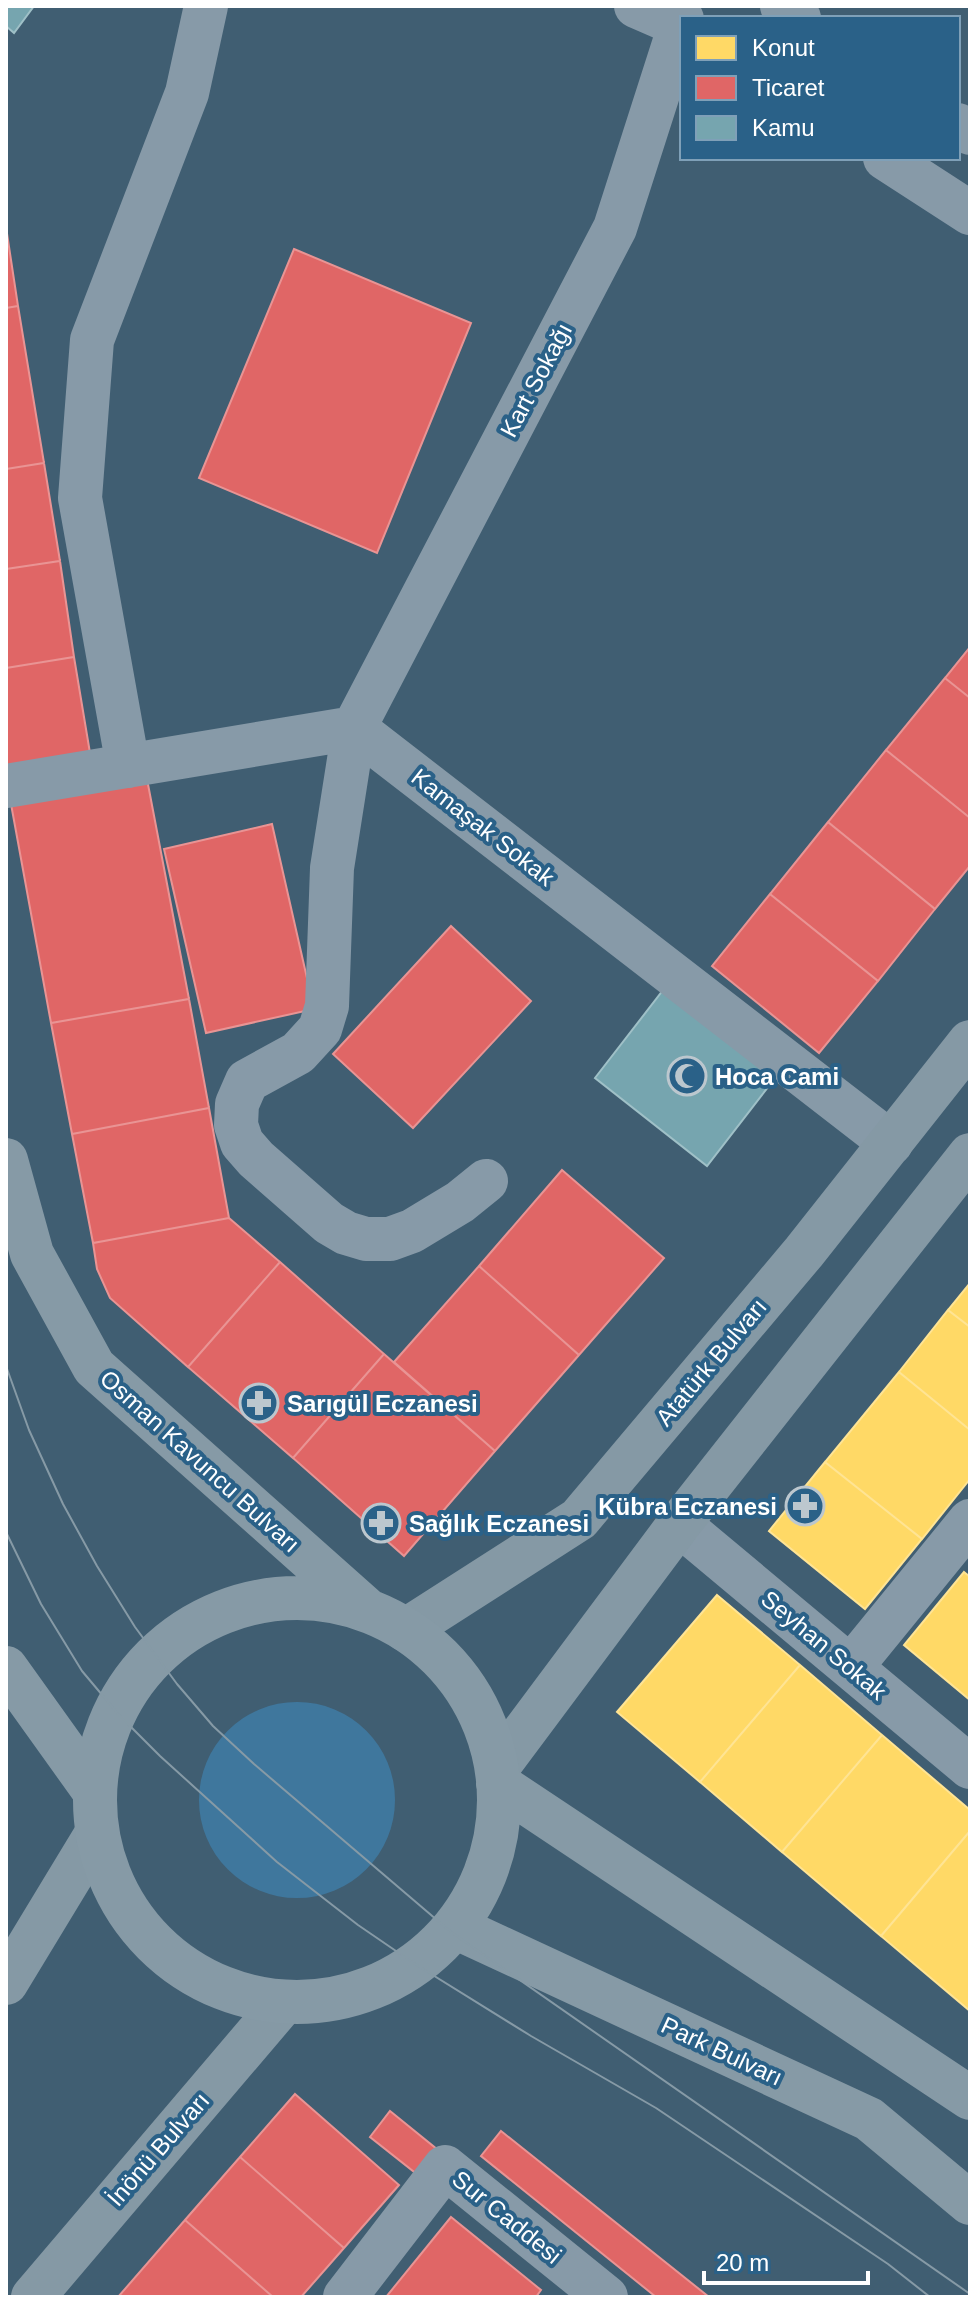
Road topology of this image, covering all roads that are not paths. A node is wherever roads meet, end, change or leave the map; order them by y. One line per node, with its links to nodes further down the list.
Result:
1 (206, 6): 8 (street)
2 (636, 6): 3 (street)
3 (680, 17)
4 (680, 27): 7 (street, Kart Sokağı)
5 (888, 160): 6 (street)
6 (970, 213)
7 (354, 728): 8 (street); 11 (street, Kamaşak Sokak); 14 (street, Kart Sokağı)
8 (128, 766): 9 (street)
9 (6, 786)
10 (970, 1042): 11 (main road, Atatürk Bulvarı)
11 (891, 1143): 17 (main road, Atatürk Bulvarı)
12 (970, 1155): 16 (main road)
13 (6, 1160): 17 (highway, Osman Kavuncu Bulvarı)
14 (486, 1181)
15 (970, 1521): 18 (street)
16 (679, 1524): 18 (street, Seyhan Sokak); 21 (main road)
17 (387, 1620): 21 (highway, Osman Kavuncu Bulvarı); 22 (highway)
18 (851, 1667): 20 (street, Seyhan Sokak)
19 (6, 1668): 22 (highway)
20 (970, 1767)
21 (497, 1776): 23 (highway, Osman Kavuncu Bulvarı); 26 (highway)
22 (96, 1812): 24 (main road); 25 (highway, Osman Kavuncu Bulvarı)
23 (455, 1927): 25 (highway, Osman Kavuncu Bulvarı); 27 (highway, Park Bulvarı)
24 (6, 1983)
25 (284, 2002): 28 (main road, İnönü Bulvarı)
26 (970, 2098)
27 (970, 2203)
28 (47, 2292)
29 (345, 2297): 30 (street, Sur Caddesi)
30 (606, 2297)

